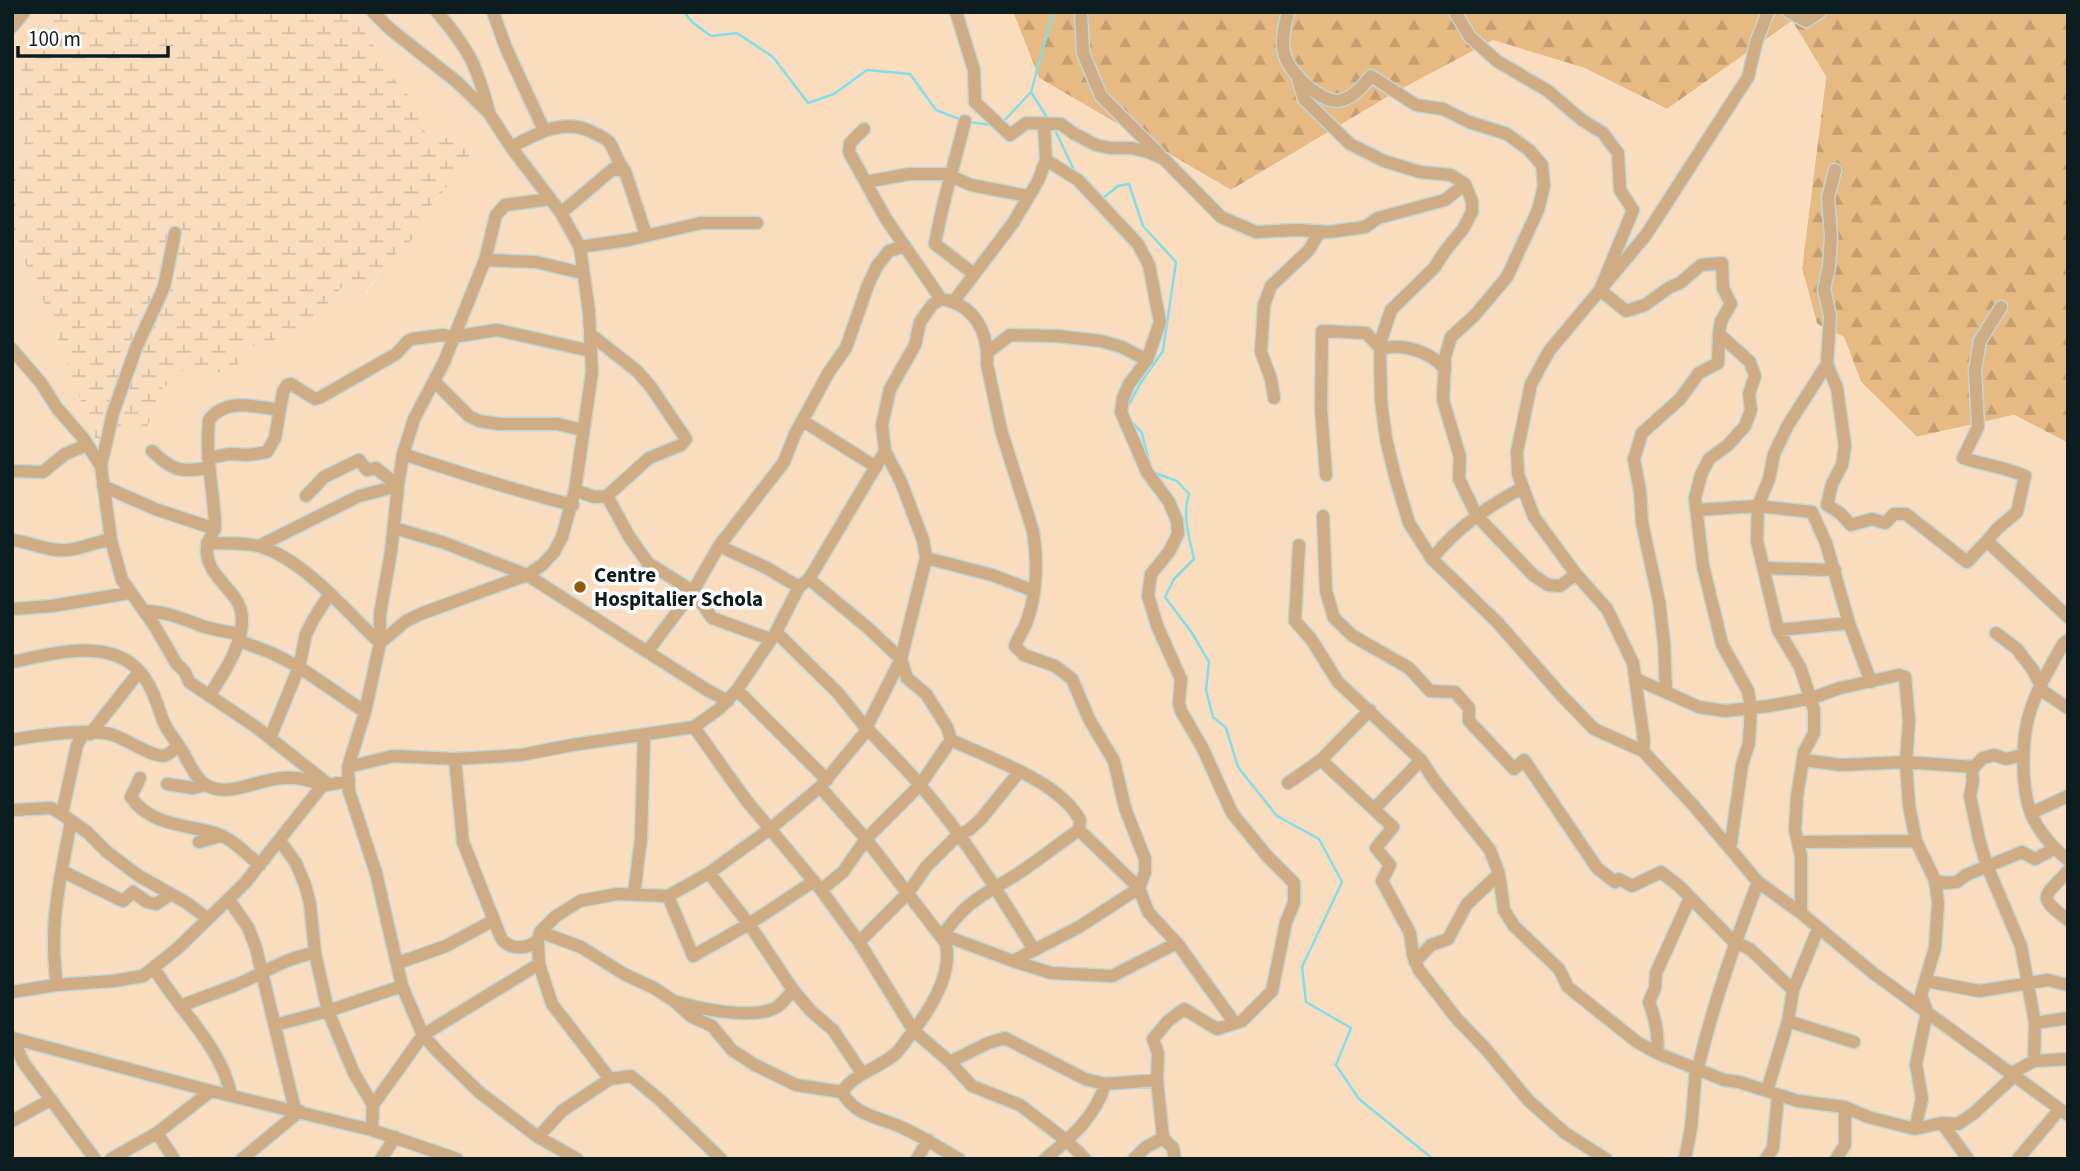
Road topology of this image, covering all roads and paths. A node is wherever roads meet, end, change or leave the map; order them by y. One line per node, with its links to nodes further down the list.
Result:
1 (24, 12): 12 (street)
2 (373, 12): 14 (street)
3 (437, 12): 14 (street)
4 (493, 12): 17 (street)
5 (956, 12): 16 (street)
6 (1081, 12): 20 (street)
7 (1288, 12): 13 (street)
8 (1455, 12): 39 (street)
9 (1768, 12): 39 (street)
10 (1789, 12): 11 (street)
11 (1820, 12)
12 (12, 27)
13 (1297, 79): 26 (street); 51 (street)
14 (489, 113): 19 (street)
15 (965, 121): 24 (street)
16 (1044, 125): 20 (street); 21 (street)
17 (544, 130): 19 (street); 23 (street)
18 (864, 130): 25 (street)
19 (511, 147): 28 (street)
20 (1164, 159): 31 (street)
21 (1046, 160): 27 (street); 49 (street)
22 (1835, 170): 50 (street)
23 (625, 171): 29 (street); 33 (street)
24 (952, 175): 25 (street); 27 (street); 38 (street)
25 (866, 182): 34 (street)
26 (1465, 184): 31 (street); 46 (street)
27 (1027, 197): 38 (street)
28 (550, 199): 29 (street); 36 (street)
29 (561, 213): 35 (street)
30 (757, 223): 33 (street)
31 (1320, 231): 53 (street)
32 (175, 233): 62 (street)
33 (646, 235): 35 (street)
34 (905, 246): 40 (street); 55 (street)
35 (580, 247): 37 (street)
36 (485, 260): 37 (street); 44 (street)
37 (582, 273): 42 (street)
38 (974, 274): 40 (street)
39 (1600, 290): 43 (street); 68 (street)
40 (947, 300): 48 (street); 59 (street)
41 (2001, 307): 81 (street)
42 (590, 334): 47 (street); 71 (street)
43 (1719, 334): 74 (street); 115 (street)
44 (452, 337): 47 (street); 52 (street); 54 (street)
45 (12, 349): 57 (street)
46 (1381, 349): 51 (street); 65 (street); 87 (street)
47 (591, 351): 56 (street)
48 (988, 352): 49 (street); 94 (street)
49 (1147, 360): 216 (street)
50 (1827, 364): 73 (street); 81 (street)
51 (1445, 369): 76 (street)
52 (435, 382): 56 (street); 60 (street)
53 (1274, 397)
54 (280, 410): 61 (street); 61 (street)
55 (803, 421): 63 (street); 85 (street)
56 (582, 430): 69 (street)
57 (87, 445): 62 (street); 64 (street)
58 (152, 451): 61 (street)
59 (885, 451): 63 (street); 86 (street)
60 (403, 454): 67 (street); 72 (street)
61 (209, 463): 78 (street)
62 (102, 466): 66 (street)
63 (876, 467): 92 (street)
64 (12, 471)
65 (1326, 475)
66 (103, 486): 78 (street); 80 (street)
67 (398, 486): 70 (street); 77 (street); 84 (street)
68 (1522, 488): 76 (street); 90 (street)
69 (575, 490): 71 (street); 72 (street)
70 (306, 496)
71 (607, 496): 93 (street)
72 (572, 505): 91 (street)
73 (1758, 506): 74 (street); 88 (street); 89 (street)
74 (1696, 510): 119 (street)
75 (1323, 516): 181 (street)
76 (1477, 516): 87 (street); 90 (street)
77 (394, 528): 91 (street); 106 (street)
78 (215, 529): 82 (street)
79 (12, 540): 80 (street)
80 (111, 540): 95 (street)
81 (1987, 541): 99 (street)
82 (207, 543): 84 (street); 104 (street)
83 (1299, 545): 121 (street)
84 (259, 546): 96 (street)
85 (719, 546): 92 (street); 93 (street)
86 (926, 558): 94 (street); 108 (street)
87 (1432, 559): 131 (street)
88 (1763, 568): 89 (street); 101 (street)
89 (1835, 570): 100 (street)
90 (1576, 574): 112 (street)
91 (527, 575): 106 (street); 107 (street)
92 (804, 583): 103 (street); 108 (street)
93 (693, 591): 103 (street); 107 (street)
94 (1034, 591): 176 (street)
95 (129, 593): 97 (street); 98 (street)
96 (330, 596): 106 (street); 110 (street)
97 (12, 609)
98 (144, 611): 104 (street); 116 (street)
99 (2068, 617)
100 (1849, 623): 101 (street); 113 (street)
101 (1778, 630): 118 (street)
102 (1996, 633): 114 (street)
103 (773, 636): 117 (street); 124 (street)
104 (240, 638): 110 (street); 116 (street)
105 (2068, 640): 114 (street)
106 (380, 643): 122 (street)
107 (647, 652): 117 (street)
108 (901, 659): 124 (street); 129 (street)
109 (12, 662): 111 (street)
110 (299, 667): 122 (street); 127 (street)
111 (139, 672): 125 (street); 130 (street)
112 (1636, 679): 115 (street); 131 (street)
113 (1871, 682): 118 (street); 137 (street)
114 (2040, 685): 120 (street); 132 (street)
115 (1666, 692): 119 (street)
116 (209, 696): 127 (street)
117 (732, 696): 123 (street); 145 (street)
118 (1812, 698): 119 (street); 136 (street)
119 (1751, 708): 158 (street)
120 (2068, 708)
121 (1370, 710): 134 (street); 135 (street)
122 (365, 712): 138 (street)
123 (694, 727): 126 (street); 154 (street)
124 (867, 729): 145 (street); 148 (street)
125 (86, 734): 128 (street); 130 (street); 153 (street)
126 (644, 734): 133 (street); 179 (street)
127 (270, 738): 147 (street)
128 (12, 740)
129 (951, 740): 140 (street); 148 (street)
130 (178, 745): 146 (street)
131 (1643, 751): 158 (street)
132 (2023, 755): 139 (street); 152 (street)
133 (455, 758): 138 (street); 185 (street)
134 (1321, 760): 143 (street); 150 (street)
135 (1422, 760): 150 (street); 171 (street)
136 (1803, 760): 137 (street); 163 (street)
137 (1906, 762): 139 (street); 161 (street)
138 (348, 767): 142 (street)
139 (1974, 767): 167 (street)
140 (1019, 772): 155 (street); 156 (street)
141 (140, 778): 157 (street)
142 (349, 781): 147 (street); 198 (street)
143 (1288, 783)
144 (167, 784): 146 (street)
145 (824, 784): 154 (street); 159 (street)
146 (206, 785): 147 (street)
147 (325, 785): 160 (street)
148 (920, 785): 156 (street); 159 (street)
149 (2068, 796): 152 (street)
150 (1375, 808): 197 (street)
151 (12, 810): 153 (street)
152 (2031, 813): 164 (street)
153 (67, 818): 168 (street); 178 (street)
154 (770, 829): 170 (street); 174 (street)
155 (1079, 830): 175 (street); 176 (street)
156 (959, 834): 175 (street); 177 (street)
157 (220, 836): 162 (street); 166 (street)
158 (1720, 837): 173 (street)
159 (866, 839): 174 (street); 177 (street)
160 (280, 841): 166 (street); 195 (street)
161 (1916, 841): 163 (street); 172 (street)
162 (199, 842)
163 (1798, 842): 183 (street)
164 (2054, 849): 165 (street); 167 (street)
165 (2068, 860)
166 (260, 865): 182 (street)
167 (1987, 866): 172 (street); 204 (street)
168 (62, 871): 178 (street); 203 (street)
169 (2068, 872): 186 (street)
170 (709, 873): 180 (street); 187 (street)
171 (1499, 874): 197 (street); 223 (street)
172 (1935, 880): 202 (street)
173 (1758, 883): 183 (street); 193 (street)
174 (817, 885): 187 (street); 191 (street)
175 (995, 886): 190 (street); 194 (street)
176 (1139, 888): 192 (street); 194 (street)
177 (908, 893): 190 (street); 191 (street)
178 (171, 894): 184 (street)
179 (634, 894): 180 (street); 189 (street)
180 (668, 896): 187 (street)
181 (1690, 898): 193 (street); 223 (street)
182 (229, 900): 184 (street); 201 (street)
183 (1801, 914): 188 (street)
184 (208, 919): 200 (street)
185 (494, 920): 189 (street); 198 (street)
186 (2068, 920)
187 (749, 924): 207 (street)
188 (1818, 929): 208 (street); 213 (street)
189 (539, 936): 199 (street); 210 (street)
190 (945, 941): 196 (street); 219 (street)
191 (859, 942): 219 (street)
192 (1177, 943): 196 (street); 216 (street)
193 (1734, 943): 208 (street); 227 (street)
194 (1034, 950): 196 (street)
195 (315, 953): 201 (street); 212 (street)
196 (1013, 961)
197 (1415, 962): 266 (street)
198 (398, 963): 206 (street)
199 (539, 964): 220 (street); 230 (street)
200 (154, 968): 203 (street); 211 (street)
201 (263, 972): 211 (street); 218 (street)
202 (1926, 981): 204 (street); 213 (street)
203 (55, 985): 209 (street)
204 (2028, 985): 205 (street); 217 (street)
205 (2068, 985)
206 (402, 986): 212 (street); 220 (street)
207 (793, 990): 210 (street); 228 (street)
208 (1793, 990): 215 (street)
209 (12, 992)
210 (674, 1001): 234 (street)
211 (181, 1006): 236 (street)
212 (328, 1011): 218 (street); 238 (street)
213 (1927, 1012): 229 (street); 244 (street)
214 (2068, 1018): 217 (street)
215 (1788, 1021): 222 (street); 235 (street)
216 (1234, 1023): 231 (street)
217 (2035, 1023): 225 (street)
218 (275, 1024): 240 (street)
219 (914, 1031): 226 (street); 228 (street)
220 (423, 1035): 238 (street); 248 (street)
221 (13, 1038): 233 (street); 237 (street)
222 (1854, 1042)
223 (1657, 1053): 227 (street)
224 (2068, 1059): 225 (street)
225 (2034, 1061): 229 (street)
226 (950, 1062): 232 (street); 251 (street)
227 (1696, 1069): 235 (street); 267 (street)
228 (862, 1073): 234 (street)
229 (2012, 1076): 241 (street); 243 (street)
230 (610, 1079): 248 (street); 259 (street)
231 (1157, 1080): 232 (street); 249 (street)
232 (1105, 1084): 251 (street)
233 (211, 1091): 236 (street); 246 (street)
234 (842, 1092): 250 (street)
235 (1773, 1093): 239 (street); 268 (street)
236 (231, 1095): 240 (street)
237 (50, 1100): 242 (street); 253 (street)
238 (373, 1105): 245 (street)
239 (1845, 1107): 244 (street); 269 (street)
240 (297, 1111): 245 (street); 252 (street)
241 (2063, 1113): 271 (street)
242 (12, 1121)
243 (1942, 1123): 244 (street); 270 (street)
244 (1915, 1129)
245 (372, 1130): 247 (street)
246 (157, 1133): 254 (street); 255 (street)
247 (395, 1137): 256 (street); 257 (street)
248 (537, 1138): 258 (street)
249 (1163, 1138): 264 (street); 265 (street)
250 (928, 1140): 260 (street); 261 (street)
251 (1068, 1141): 262 (street); 263 (street)
252 (249, 1157)
253 (95, 1159)
254 (111, 1159)
255 (174, 1159)
256 (381, 1159)
257 (457, 1159)
258 (577, 1159)
259 (721, 1159)
260 (917, 1159)
261 (959, 1159)
262 (1045, 1159)
263 (1085, 1159)
264 (1134, 1159)
265 (1175, 1159)
266 (1606, 1159)
267 (1685, 1159)
268 (1766, 1159)
269 (1836, 1159)
270 (1968, 1159)
271 (2018, 1159)

